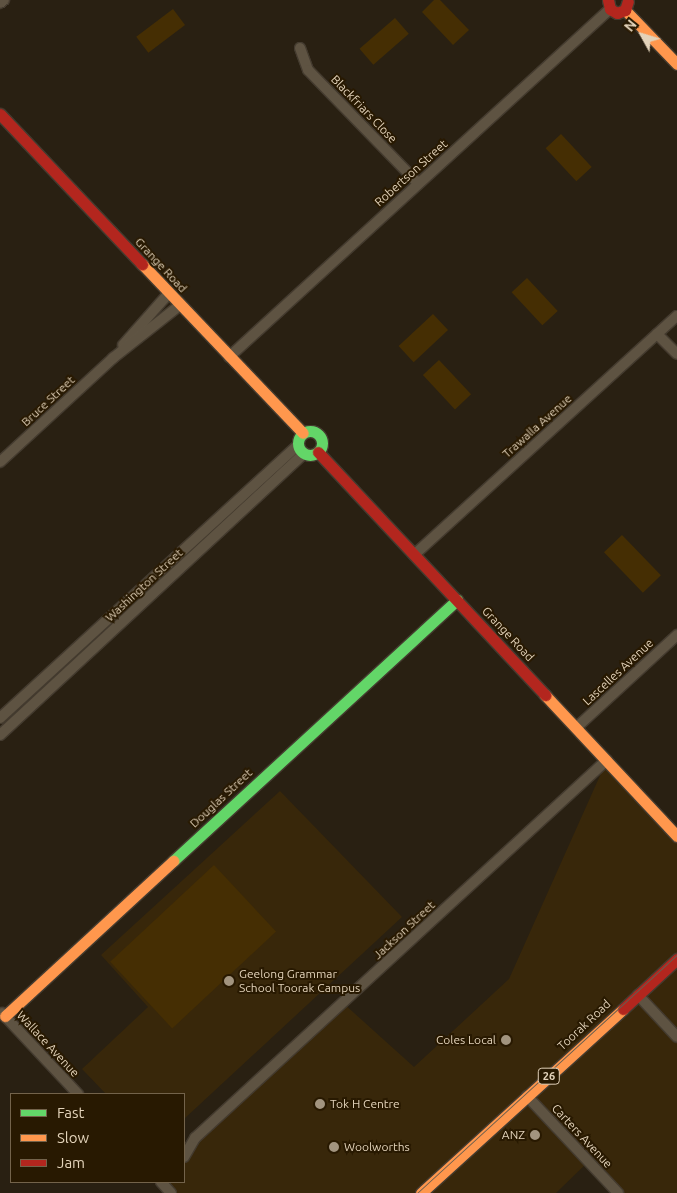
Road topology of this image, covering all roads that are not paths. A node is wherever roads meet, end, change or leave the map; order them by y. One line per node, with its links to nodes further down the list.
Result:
1 (4, 0): 2 (street)
2 (0, 4)
3 (609, 4): 4 (street); 8 (street, Robertson Street)
4 (627, 5): 6 (street)
5 (300, 48): 8 (street, Blackfriars Close)
6 (677, 64)
7 (0, 114): 9 (street, Grange Road)
8 (418, 183): 14 (street, Robertson Street)
9 (169, 293): 10 (street, Grange Road); 15 (street, Bruce Street)
10 (180, 305): 14 (street, Grange Road); 15 (street, Bruce Street)
11 (677, 316): 12 (street, Trawalla Avenue)
12 (657, 334): 13 (street); 20 (street, Trawalla Avenue)
13 (677, 354)
14 (229, 357): 16 (street, Grange Road)
15 (113, 358): 19 (street, Bruce Street)
16 (303, 433): 17 (street); 18 (street)
17 (302, 449): 18 (street); 23 (street, Washington Street); 25 (street, Washington Street)
18 (318, 452): 20 (street, Grange Road)
19 (0, 462)
20 (414, 555): 21 (street, Grange Road)
21 (457, 600): 24 (street, Grange Road); 30 (street, Douglas Street)
22 (677, 635): 24 (street, Lascelles Avenue)
23 (0, 718)
24 (577, 727): 26 (street, Grange Road)
25 (0, 735)
26 (607, 760): 27 (street, Grange Road); 34 (street, Jackson Street)
27 (677, 836)
28 (677, 959): 29 (street, Toorak Road / 26)
29 (638, 995): 31 (street); 33 (street, Toorak Road / 26)
30 (3, 1013): 32 (street, Wallace Avenue)
31 (677, 1037)
32 (77, 1093)
33 (527, 1096): 39 (street, Toorak Road / 26); 40 (street, Carters Avenue)
34 (196, 1138): 35 (street, Jackson Street); 36 (street, Jackson Street)
35 (185, 1143)
36 (185, 1155)
37 (162, 1183): 38 (street)
38 (171, 1193)
39 (421, 1193)
40 (618, 1193)

